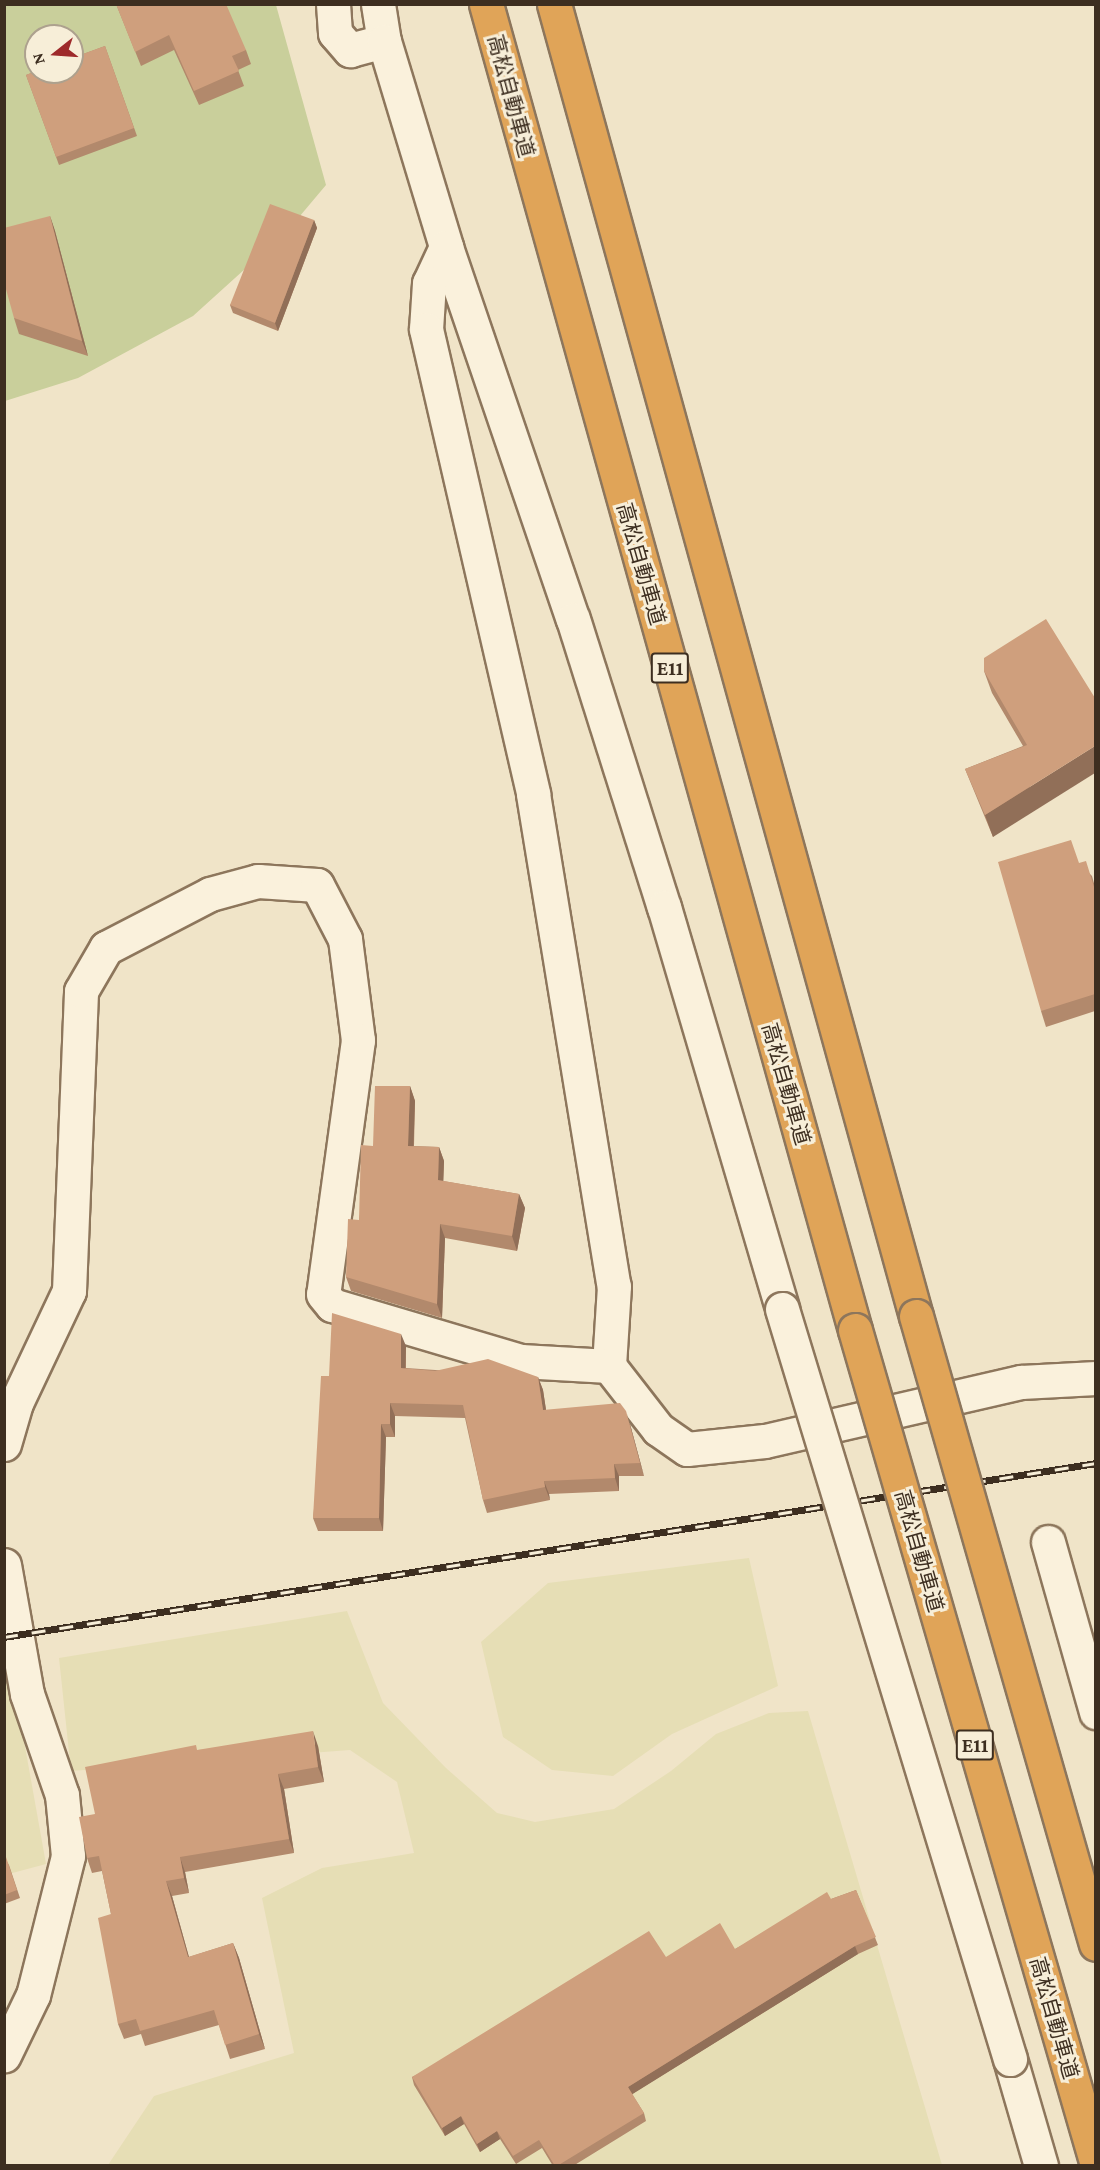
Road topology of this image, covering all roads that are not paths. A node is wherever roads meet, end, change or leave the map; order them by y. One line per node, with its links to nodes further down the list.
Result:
1 (333, 4): 5 (street)
2 (378, 4): 5 (street)
3 (486, 4): 15 (highway, 高松自動車道 / E11, bridge)
4 (554, 4): 13 (highway, bridge)
5 (384, 41): 6 (street)
6 (446, 247): 7 (street); 16 (street, bridge)
7 (609, 1366): 8 (street); 9 (street)
8 (1095, 1378)
9 (4, 1444)
10 (1048, 1542): 12 (street)
11 (4, 1564): 14 (street)
12 (1095, 1712)
13 (1095, 1944)
14 (4, 2055)
15 (1095, 2161)
16 (1041, 2166)

